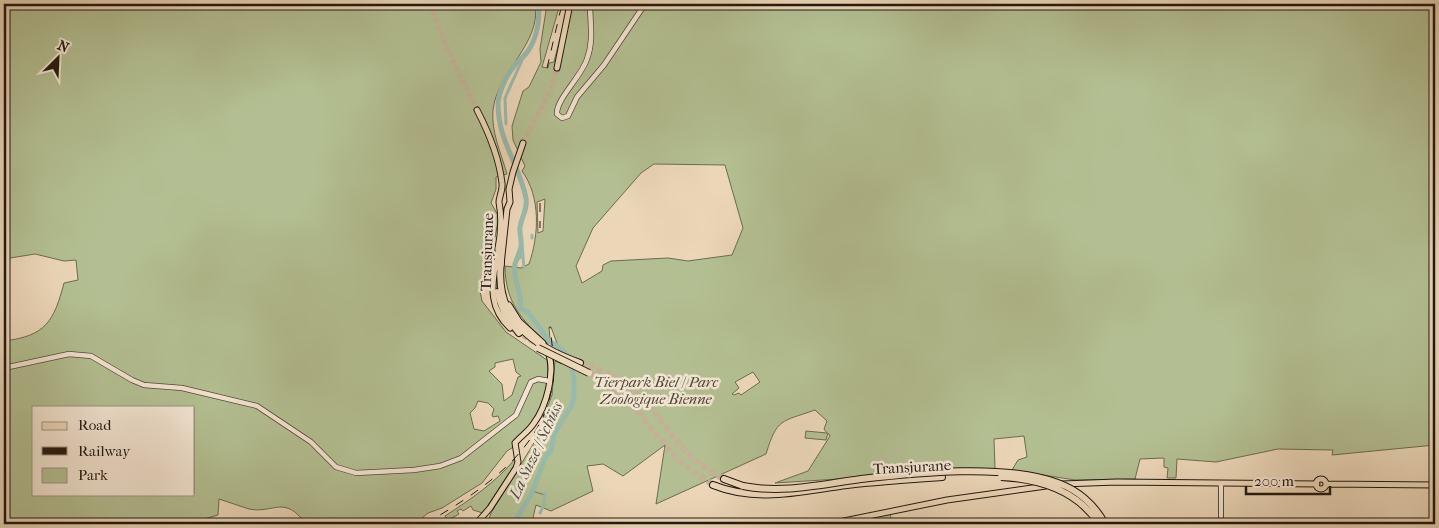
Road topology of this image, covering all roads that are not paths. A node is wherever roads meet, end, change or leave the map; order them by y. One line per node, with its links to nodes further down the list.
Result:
1 (570, 4): 4 (main road)
2 (590, 4): 3 (street)
3 (645, 4)
4 (557, 68)
5 (477, 110): 7 (main road, Transjurane)
6 (523, 143): 8 (main road, Transjurane)
7 (500, 198): 8 (main road); 9 (main road, Transjurane)
8 (509, 198): 10 (main road, Transjurane)
9 (500, 204): 10 (main road); 11 (main road, Transjurane)
10 (508, 205): 12 (main road, Transjurane)
11 (498, 246): 13 (main road); 16 (highway, Transjurane, bridge)
12 (501, 262): 14 (highway, Transjurane); 17 (main road)
13 (510, 328)
14 (580, 362)
15 (4, 368): 17 (street)
16 (589, 373)
17 (549, 381): 22 (main road)
18 (724, 479): 25 (highway, Transjurane, bridge)
19 (1221, 484): 21 (main road); 23 (main road); 26 (street)
20 (713, 485): 24 (highway, Transjurane, bridge)
21 (1435, 485)
22 (476, 524)
23 (829, 524)
24 (1099, 524)
25 (1105, 524)
26 (1221, 524)

